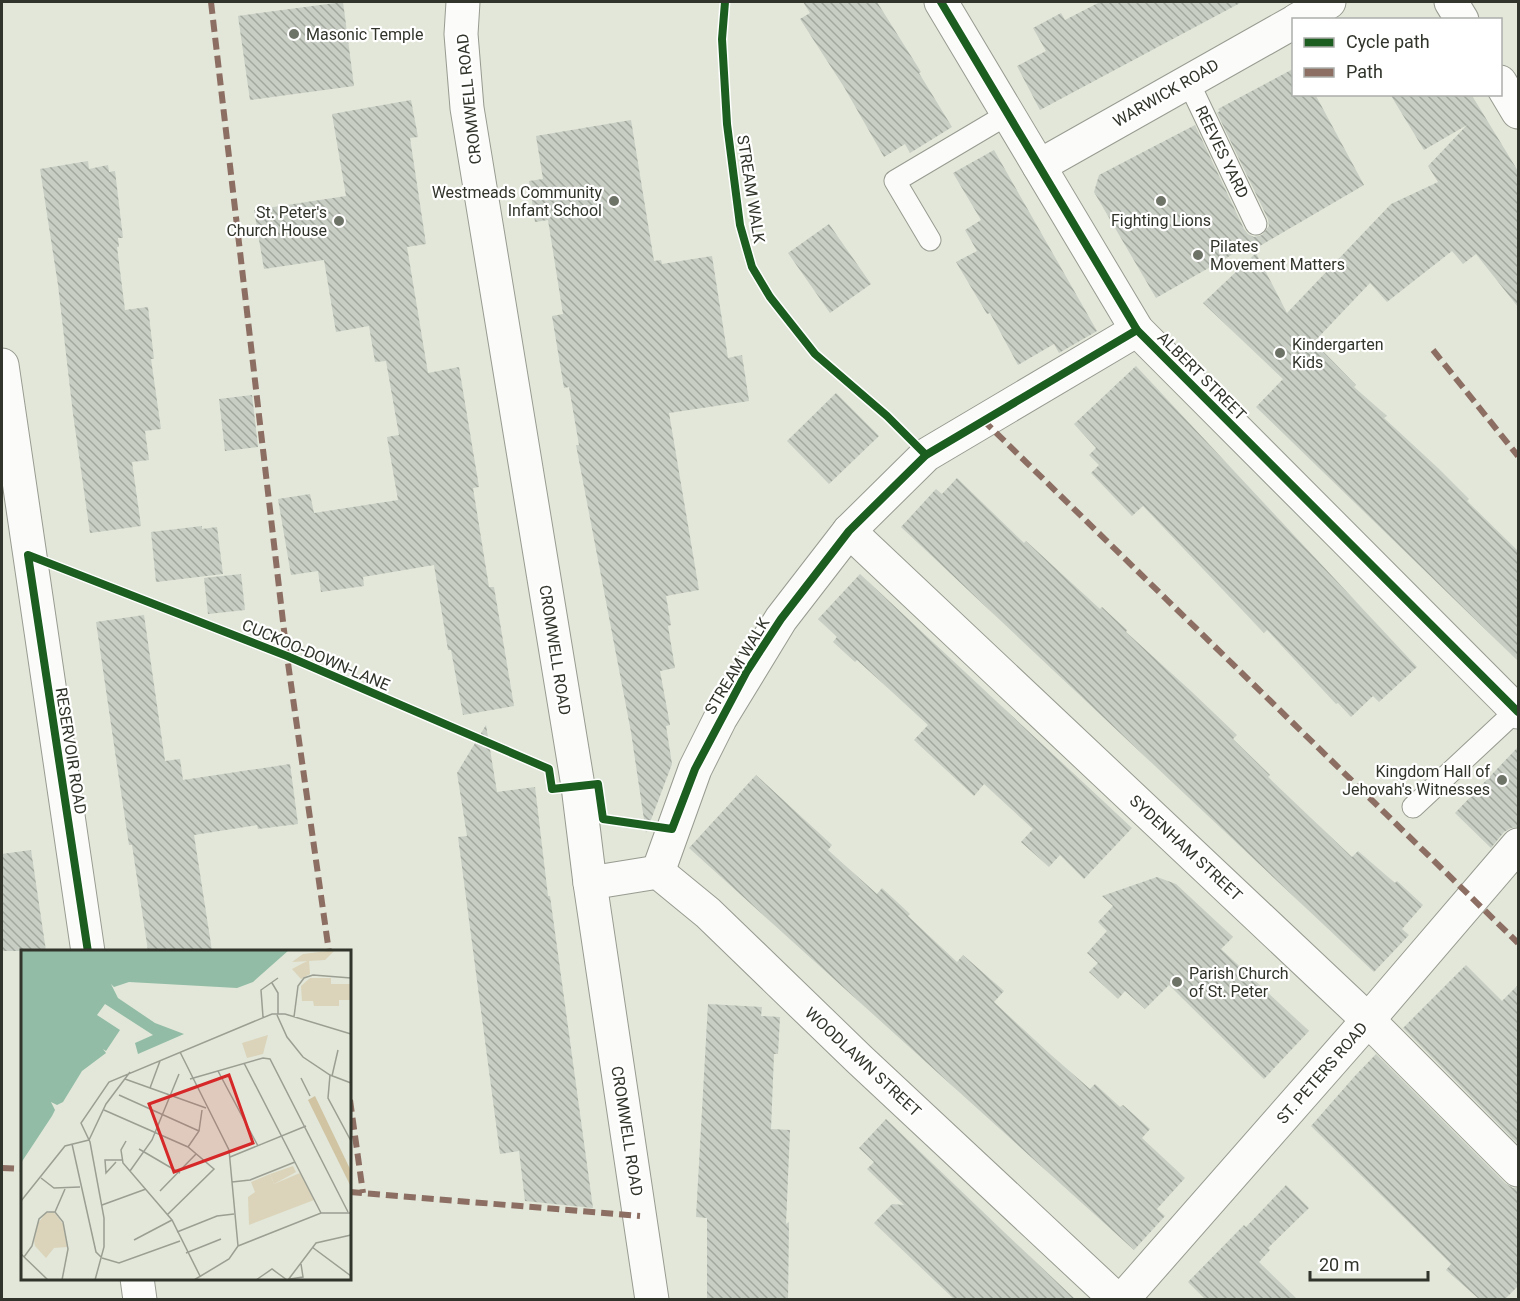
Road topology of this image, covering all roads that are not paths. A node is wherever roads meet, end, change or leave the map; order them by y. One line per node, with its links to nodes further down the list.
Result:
1 (463, 2): 22 (street, CROMWELL ROAD)
2 (941, 2): 11 (street, ALBERT STREET)
3 (1329, 2): 5 (street, WARWICK ROAD)
4 (1451, 2): 6 (street)
5 (1300, 18)
6 (1461, 18)
7 (1292, 23): 8 (street, WARWICK ROAD)
8 (1188, 81): 12 (street, WARWICK ROAD); 13 (lane, REEVES YARD)
9 (1502, 85): 10 (street)
10 (1518, 112)
11 (1008, 114): 12 (street, ALBERT STREET); 14 (lane)
12 (1039, 166): 15 (street, ALBERT STREET)
13 (1256, 224)
14 (930, 240)
15 (1137, 330): 17 (street, STREAM WALK); 18 (street, ALBERT STREET)
16 (2, 365): 23 (street, RESERVOIR ROAD)
17 (849, 531): 21 (street, STREAM WALK); 24 (street, SYDENHAM STREET)
18 (1518, 711): 19 (lane)
19 (1413, 807)
20 (1518, 845): 24 (street, ST. PETERS ROAD)
21 (658, 872): 22 (street); 29 (street, WOODLAWN STREET)
22 (590, 883): 28 (street, CROMWELL ROAD)
23 (88, 950)
24 (1368, 1020): 25 (street, SYDENHAM STREET); 30 (street, ST. PETERS ROAD)
25 (1518, 1170)
26 (137, 1280): 27 (street)
27 (140, 1299)
28 (652, 1299)
29 (1117, 1299)
30 (1122, 1299)

